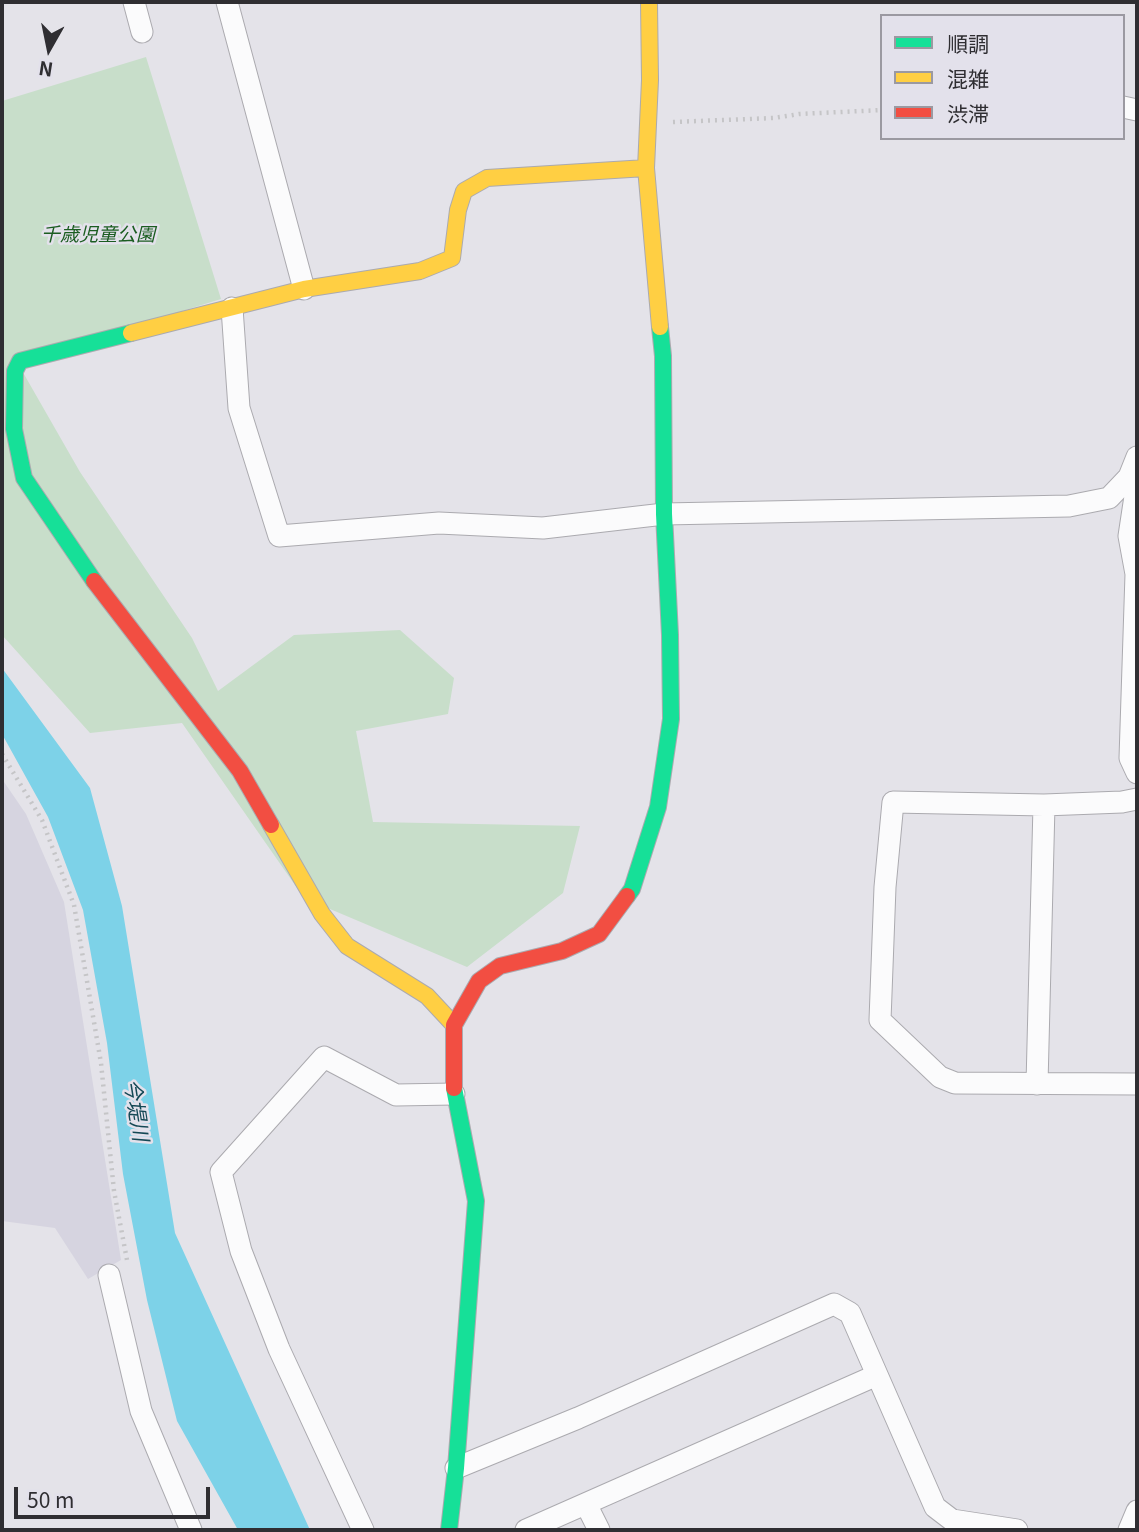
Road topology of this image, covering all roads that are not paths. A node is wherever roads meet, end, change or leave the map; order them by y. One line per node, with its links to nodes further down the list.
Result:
1 (134, 2): 4 (street)
2 (227, 2): 6 (street)
3 (649, 2): 5 (street)
4 (142, 32)
5 (646, 168): 6 (street); 10 (street)
6 (304, 289): 7 (street)
7 (232, 308): 10 (street); 14 (street)
8 (1137, 457): 10 (street)
9 (1137, 483): 11 (street)
10 (664, 514): 14 (street)
11 (1137, 773)
12 (1137, 799): 13 (street)
13 (1044, 805): 15 (street); 15 (street)
14 (454, 1025): 17 (street)
15 (1037, 1084): 16 (street)
16 (1137, 1084)
17 (454, 1094): 20 (street); 24 (street)
18 (119, 1271): 23 (street)
19 (877, 1375): 20 (street); 21 (street); 28 (street)
20 (456, 1468): 25 (street)
21 (586, 1504): 26 (street); 27 (street)
22 (1137, 1511): 29 (street)
23 (191, 1530)
24 (363, 1530)
25 (449, 1530)
26 (526, 1530)
27 (599, 1530)
28 (1017, 1530)
29 (1129, 1530)

